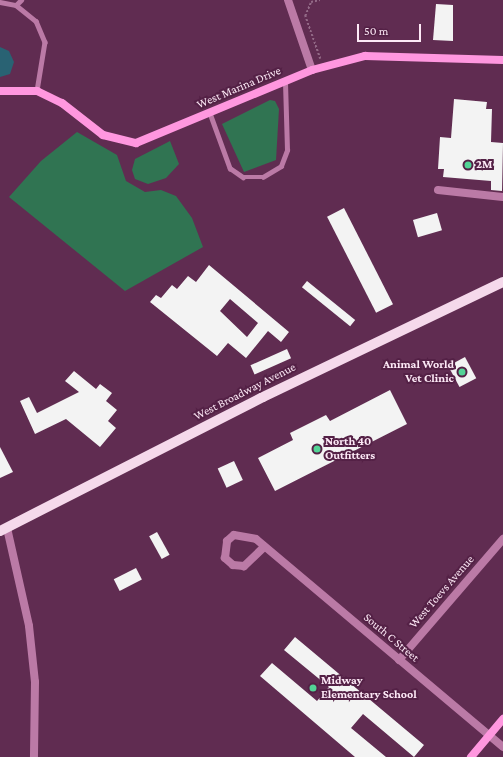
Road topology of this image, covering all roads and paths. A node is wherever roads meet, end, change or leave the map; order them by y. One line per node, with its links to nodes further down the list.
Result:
1 (21, 0): 5 (lane)
2 (288, 0): 8 (street)
3 (320, 0): 7 (path)
4 (0, 2): 5 (lane)
5 (16, 5): 11 (lane)
6 (503, 60): 7 (street, West Marina Drive)
7 (322, 67): 8 (street, West Marina Drive)
8 (312, 70): 9 (street, West Marina Drive)
9 (285, 81): 12 (street, West Marina Drive); 12 (lane)
10 (0, 90): 11 (street, West Marina Drive)
11 (37, 91): 12 (street, West Marina Drive)
12 (210, 113)
13 (438, 190): 14 (street)
14 (503, 197)
15 (503, 282): 16 (main road, West Broadway Avenue)
16 (3, 529): 23 (street)
17 (503, 539): 19 (street, West Toevs Avenue)
18 (264, 547): 18 (street, South C Street); 19 (street, South C Street)
19 (399, 660): 21 (street, South C Street)
20 (503, 719): 21 (street)
21 (489, 735): 22 (street, South C Street); 24 (street)
22 (503, 747)
23 (34, 757)
24 (471, 757)

